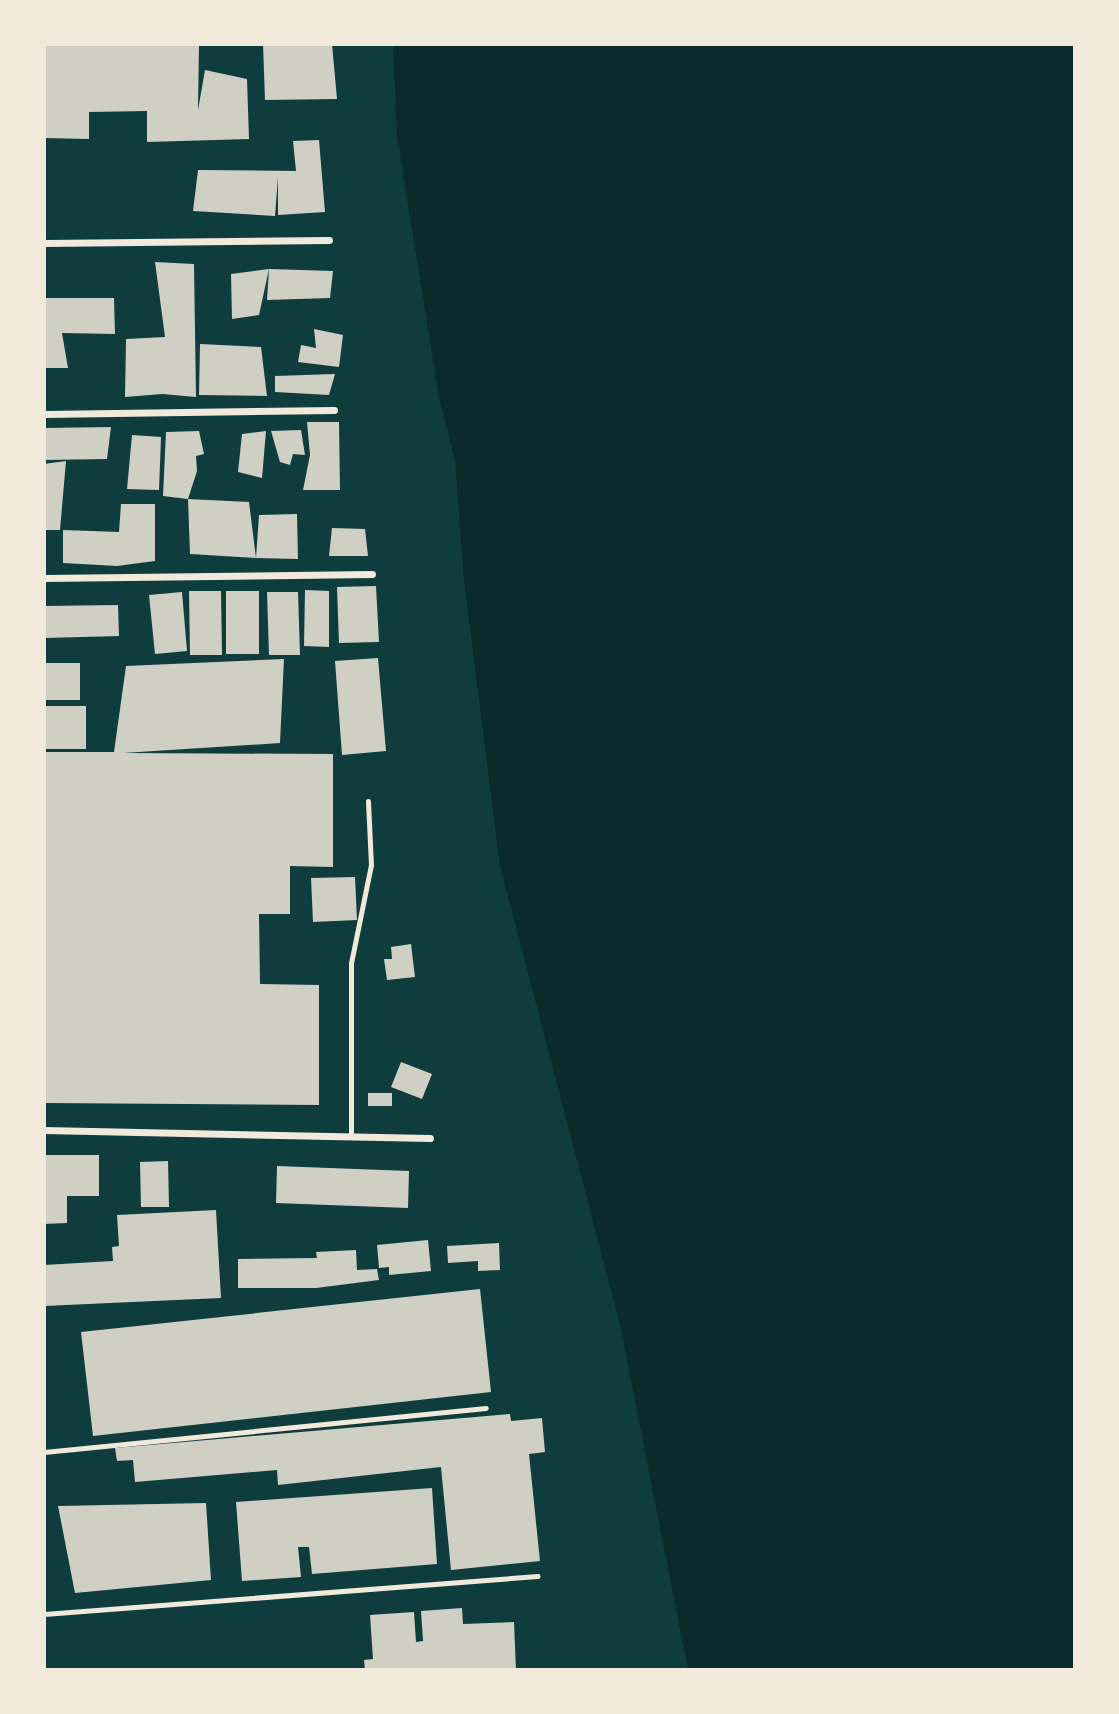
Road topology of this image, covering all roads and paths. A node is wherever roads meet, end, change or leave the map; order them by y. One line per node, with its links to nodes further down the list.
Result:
1 (329, 240): 2 (street)
2 (44, 243)
3 (334, 410): 4 (street)
4 (44, 414)
5 (372, 574): 6 (street)
6 (44, 578)
7 (368, 801): 9 (lane)
8 (44, 1130): 9 (street)
9 (351, 1135): 10 (street)
10 (430, 1138)
11 (486, 1408): 12 (lane)
12 (44, 1452)
13 (538, 1576): 14 (lane)
14 (44, 1614)

